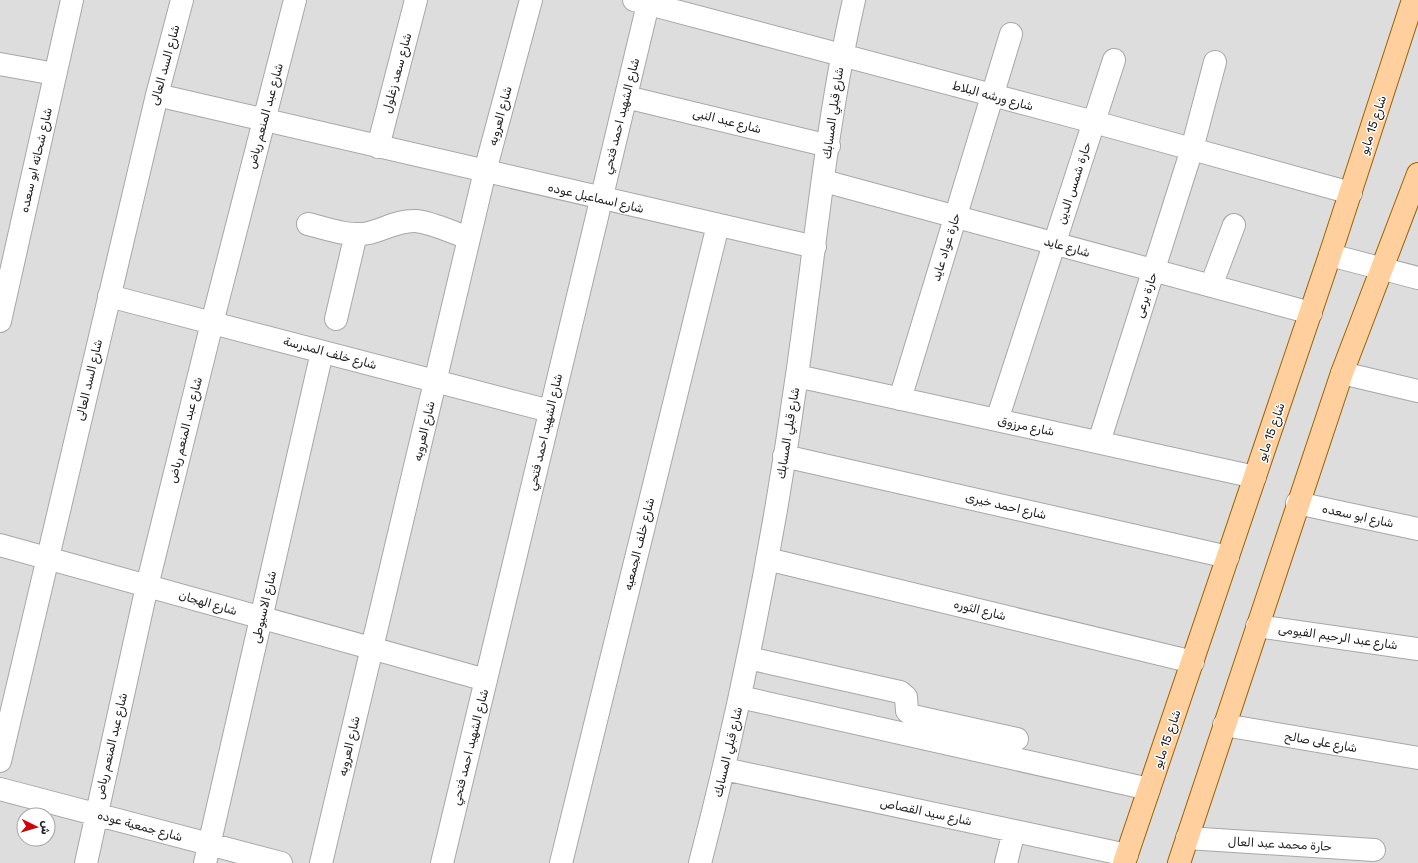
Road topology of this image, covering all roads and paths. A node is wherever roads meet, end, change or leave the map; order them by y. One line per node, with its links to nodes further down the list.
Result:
1 (72, 0): 14 (street, شارع شحاته ابو سعده)
2 (182, 0): 15 (street, شارع السد العالى)
3 (295, 0): 18 (street, شارع عبد المنعم رياض)
4 (416, 0): 21 (street, شارع سعد زغلول)
5 (531, 0): 23 (street, شارع العروبه)
6 (854, 0): 10 (street, شارع قبلي المسابك)
7 (1413, 0): 26 (main road, شارع 15 مايو)
8 (644, 1): 10 (street, شارع ورشه البلاط); 16 (street, شارع الشهيد احمد فتحي)
9 (1011, 34): 17 (street, حارة عواد عايد)
10 (841, 56): 17 (street, شارع ورشه البلاط); 20 (street, شارع قبلي المسابك)
11 (1114, 60): 19 (street, حارة شمس الدين)
12 (1216, 62): 22 (street, حارة برعى)
13 (0, 64): 14 (street)
14 (55, 74): 44 (street, شارع شحاته ابو سعده)
15 (157, 95): 18 (street, شارع اسماعيل عوده); 41 (street, شارع السد العالى)
16 (626, 96): 20 (street, شارع عبد النبى); 27 (street, شارع الشهيد احمد فتحي)
17 (992, 96): 19 (street, شارع ورشه البلاط); 28 (street, حارة عواد عايد)
18 (263, 120): 21 (street, شارع اسماعيل عوده); 45 (street, شارع عبد المنعم رياض)
19 (1094, 122): 22 (street, شارع ورشه البلاط); 34 (street, حارة شمس الدين)
20 (829, 146): 25 (street, شارع قبلي المسابك)
21 (378, 147): 23 (street, شارع اسماعيل عوده)
22 (1192, 149): 26 (street, شارع ورشه البلاط); 38 (street, حارة برعى)
23 (485, 171): 27 (street, شارع اسماعيل عوده); 33 (street, شارع العروبه)
24 (1418, 174): 37 (main road)
25 (824, 181): 28 (street, شارع عايد); 35 (street, شارع قبلي المسابك)
26 (1351, 193): 36 (main road, شارع 15 مايو)
27 (601, 200): 30 (street, شارع اسماعيل عوده); 52 (street, شارع الشهيد احمد فتحي)
28 (956, 217): 34 (street, شارع عايد); 51 (street, حارة عواد عايد)
29 (308, 224): 32 (street)
30 (718, 225): 35 (street, شارع اسماعيل عوده); 89 (street, شارع خلف الجمعيه)
31 (1234, 225): 40 (street)
32 (356, 234): 33 (street); 43 (street)
33 (469, 238): 49 (street, شارع العروبه)
34 (1054, 243): 38 (street, شارع عايد); 53 (street, حارة شمس الدين)
35 (815, 247): 48 (street, شارع قبلي المسابك)
36 (1330, 255): 37 (street); 42 (main road, شارع 15 مايو)
37 (1382, 269): 39 (street); 47 (main road)
38 (1154, 270): 40 (street, شارع عايد); 54 (street, حارة برعى)
39 (1418, 278)
40 (1211, 286): 42 (street, شارع عايد)
41 (109, 296): 45 (street, شارع خلف المدرسة); 61 (street, شارع السد العالى)
42 (1311, 313): 56 (main road, شارع 15 مايو)
43 (336, 319)
44 (0, 321)
45 (212, 323): 46 (street, شارع خلف المدرسة); 63 (street, شارع عبد المنعم رياض)
46 (322, 352): 49 (street, شارع خلف المدرسة); 64 (street, شارع الاسيوطى)
47 (1342, 373): 50 (street); 57 (main road)
48 (797, 376): 51 (street, شارع مرزوق); 55 (street, شارع قبلي المسابك)
49 (435, 381): 52 (street, شارع خلف المدرسة); 66 (street, شارع العروبه)
50 (1418, 391)
51 (900, 399): 53 (street, شارع مرزوق)
52 (550, 411): 70 (street, شارع الشهيد احمد فتحي)
53 (997, 420): 54 (street, شارع مرزوق)
54 (1099, 442): 56 (street, شارع مرزوق)
55 (784, 456): 60 (street, شارع احمد خيرى); 62 (street, شارع قبلي المسابك)
56 (1255, 477): 60 (main road, شارع 15 مايو)
57 (1297, 503): 58 (street, شارع ابو سعده); 65 (main road)
58 (1418, 529)
59 (0, 545): 61 (street, شارع الهجان)
60 (1228, 557): 69 (main road, شارع 15 مايو)
61 (46, 558): 63 (street, شارع الهجان); 75 (street, شارع السد العالى)
62 (767, 558): 68 (street, شارع قبلي المسابك); 69 (street, شارع الثوره)
63 (147, 586): 64 (street, شارع الهجان); 79 (street, شارع عبد المنعم رياض)
64 (261, 618): 66 (street, شارع الهجان); 83 (street, شارع الاسيوطى)
65 (1257, 626): 67 (street, شارع عبد الرحيم الفيومى); 72 (main road)
66 (372, 648): 70 (street, شارع الهجان); 87 (street, شارع العروبه)
67 (1418, 649)
68 (748, 658): 71 (street, شارع قبلي المسابك); 73 (street)
69 (1193, 662): 78 (main road, شارع 15 مايو)
70 (486, 680): 88 (street, شارع الشهيد احمد فتحي)
71 (740, 697): 76 (street, شارع قبلي المسابك); 78 (street)
72 (1224, 725): 74 (street, شارع على صالح); 81 (main road)
73 (1017, 739)
74 (1418, 758)
75 (0, 761)
76 (724, 769): 80 (street, شارع سيد القصاص); 90 (street, شارع قبلي المسابك)
77 (0, 789): 79 (street, شارع جمعية عوده)
78 (1149, 789): 84 (main road, شارع 15 مايو)
79 (96, 815): 83 (street, شارع جمعية عوده); 85 (street, شارع عبد المنعم رياض)
80 (1014, 831): 84 (street, شارع سيد القصاص); 91 (street)
81 (1187, 838): 82 (street, حارة محمد عبد العال); 92 (main road)
82 (1374, 850)
83 (207, 854): 86 (street, شارع جمعية عوده)
84 (1126, 859)
85 (86, 863)
86 (281, 863)
87 (321, 863)
88 (442, 863)
89 (561, 863)
90 (700, 863)
91 (1006, 863)
92 (1179, 863)

